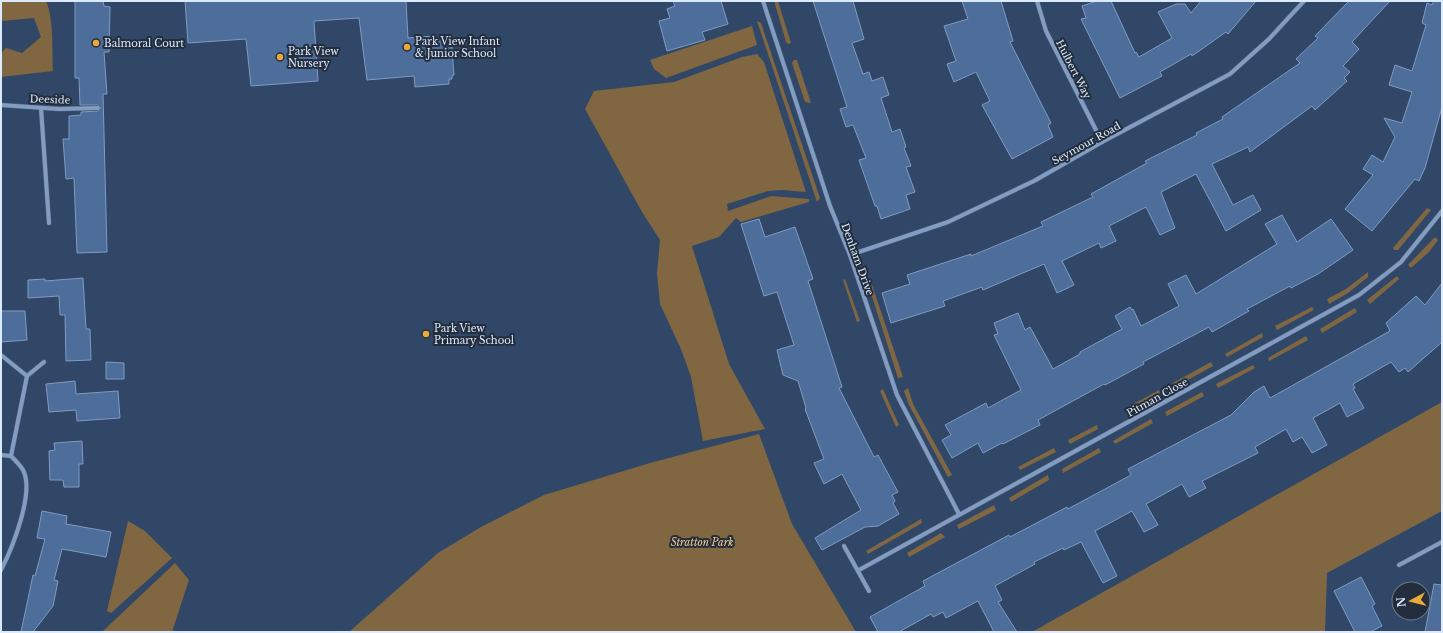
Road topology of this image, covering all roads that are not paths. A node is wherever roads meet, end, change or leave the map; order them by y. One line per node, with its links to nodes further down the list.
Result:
1 (763, 1): 10 (street, Denham Drive)
2 (1036, 1): 7 (street, Hulbert Way)
3 (1304, 1): 7 (street, Seymour Road)
4 (1, 105): 5 (street, Deeside)
5 (41, 108): 6 (street, Deeside); 9 (street)
6 (98, 108)
7 (1102, 142): 10 (street, Seymour Road)
8 (1442, 212): 16 (street, Pitman Close)
9 (49, 223)
10 (850, 255): 16 (street, Denham Drive)
11 (1, 355): 13 (street)
12 (44, 362): 13 (street)
13 (27, 376): 15 (street)
14 (1, 455): 15 (street)
15 (11, 456): 20 (street)
16 (959, 514): 21 (street, Pitman Close)
17 (1442, 542): 19 (street)
18 (844, 546): 21 (street)
19 (1399, 565)
20 (1, 570)
21 (859, 570): 22 (street)
22 (869, 592)

